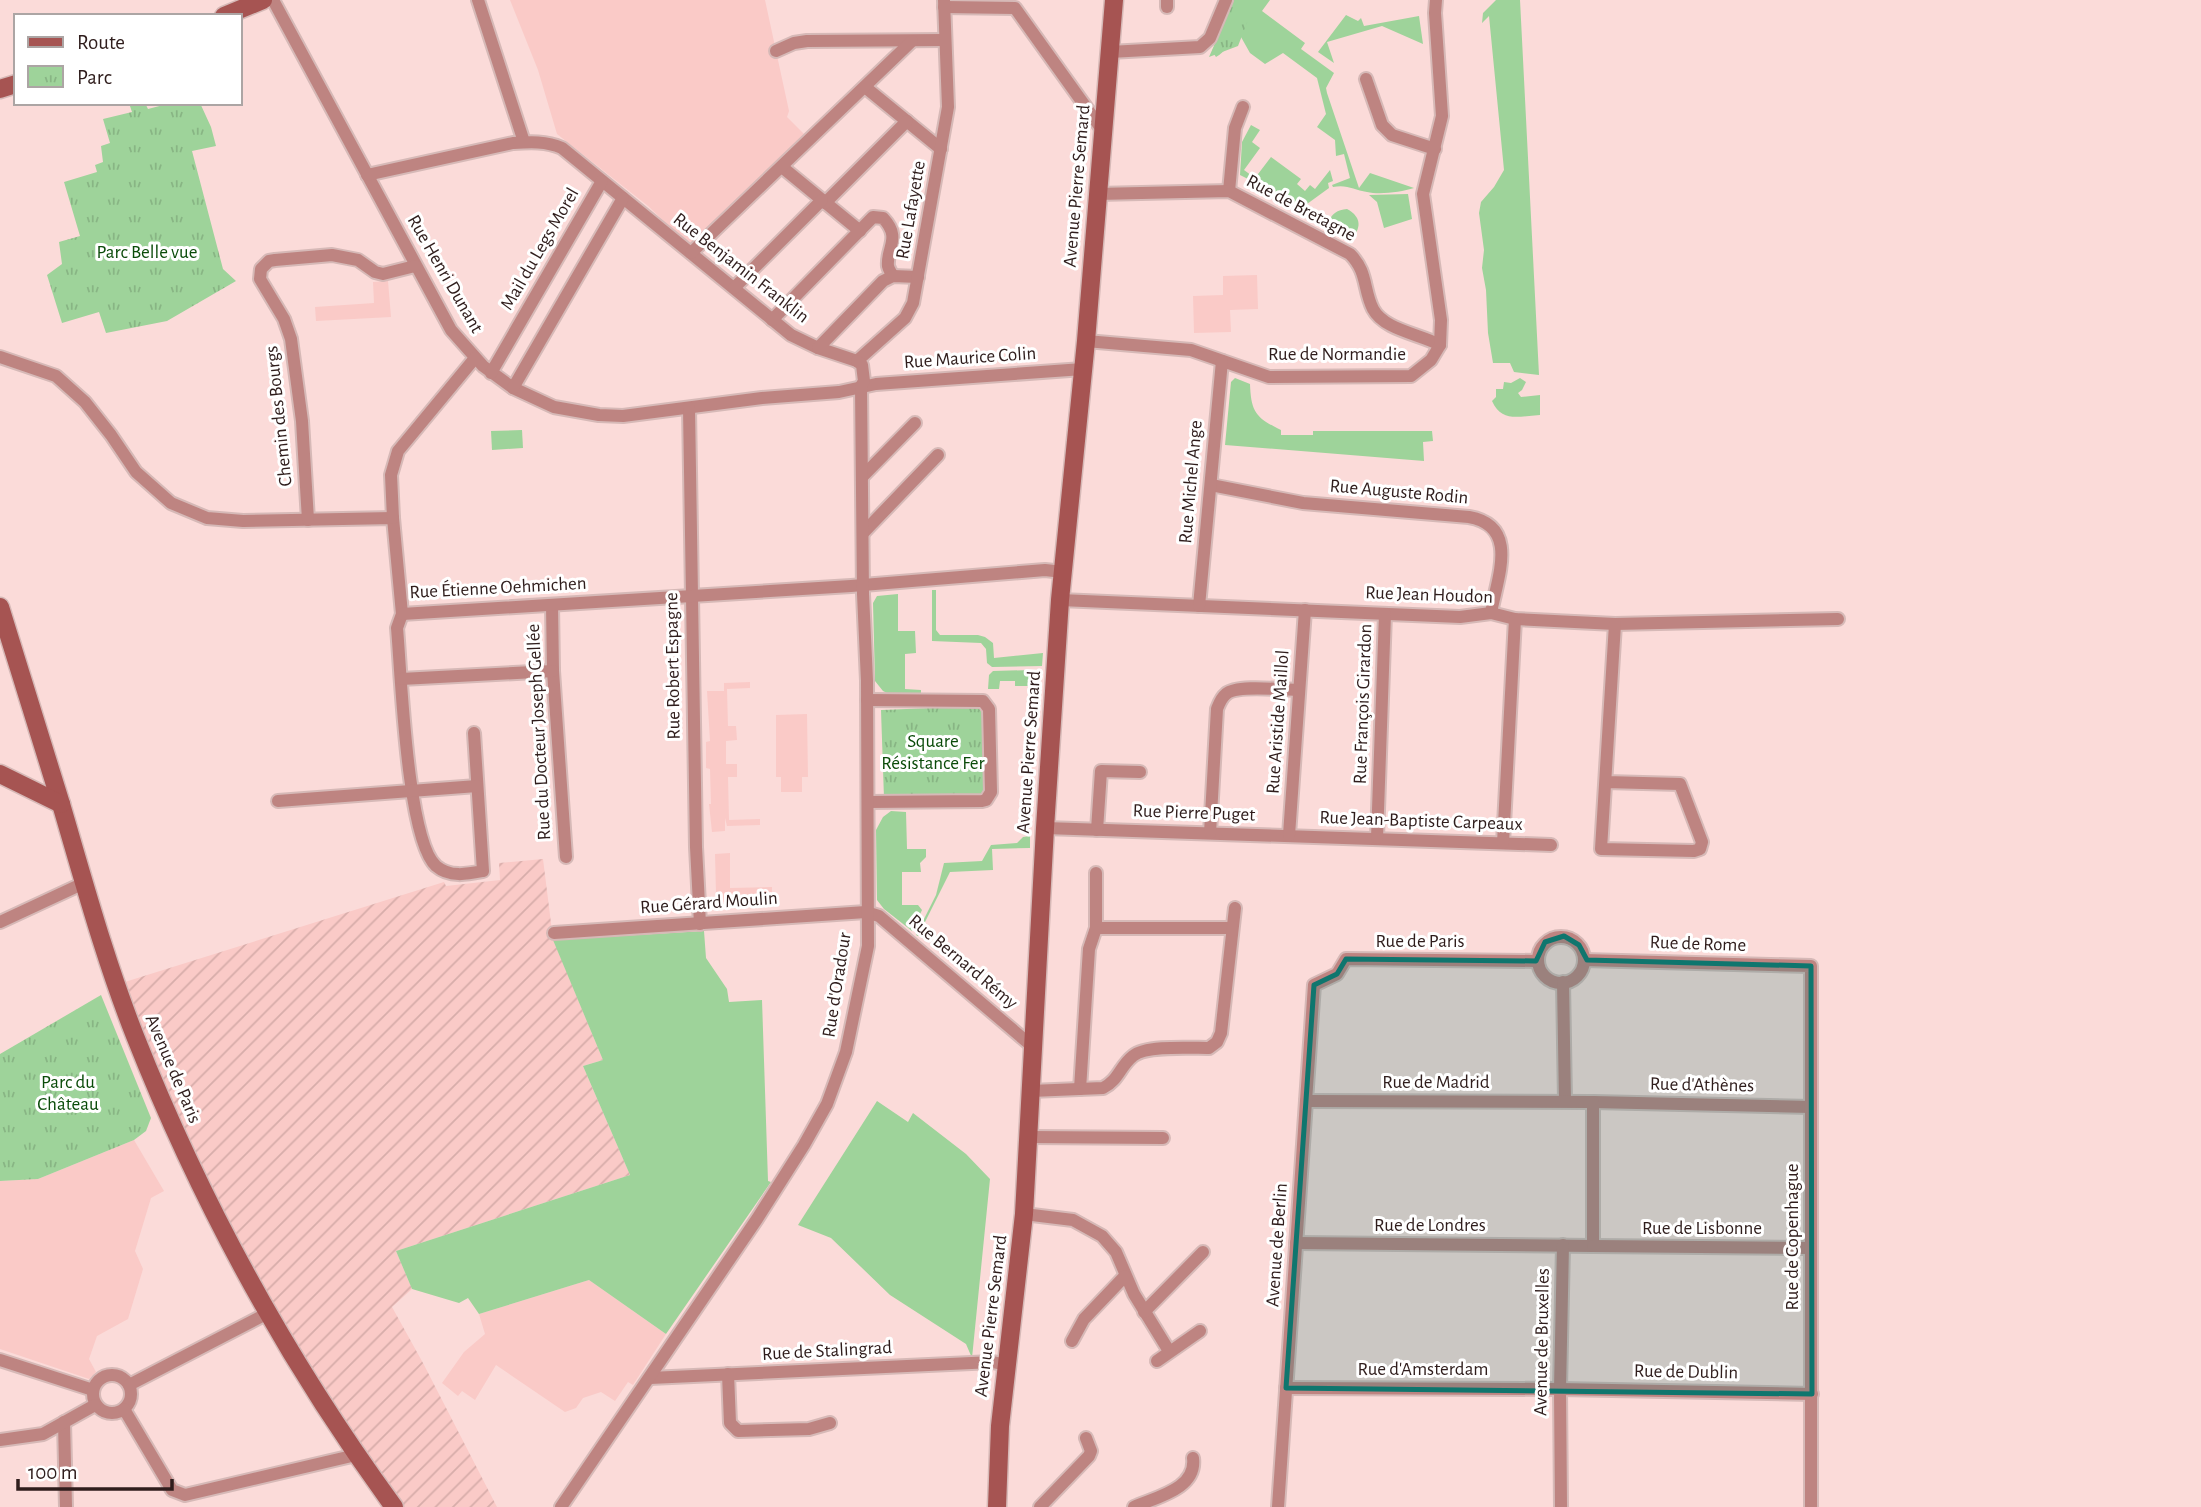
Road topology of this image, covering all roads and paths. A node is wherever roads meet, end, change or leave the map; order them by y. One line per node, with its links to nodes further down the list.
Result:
1 (263, 0): 8 (main road)
2 (273, 0): 22 (street, Rue Henri Dunant)
3 (478, 0): 18 (street)
4 (1114, 0): 12 (main road, Avenue Pierre Semard)
5 (1226, 0): 12 (street)
6 (1436, 0): 20 (street)
7 (944, 3): 9 (street, Rue Lafayette); 17 (street)
8 (229, 14)
9 (945, 40): 10 (street); 19 (street, Rue Lafayette)
10 (912, 41): 11 (street); 14 (street)
11 (776, 51)
12 (1110, 51): 17 (main road, Avenue Pierre Semard)
13 (1366, 79): 20 (street)
14 (865, 87): 16 (street, Rue Lafayette); 21 (street)
15 (1243, 107): 24 (street)
16 (907, 121): 19 (street, Rue Lafayette); 27 (street, Rue Lafayette)
17 (1103, 131): 25 (main road, Avenue Pierre Semard)
18 (524, 142): 22 (street); 23 (street, Rue Benjamin Franklin)
19 (941, 149): 32 (street, Rue Lafayette)
20 (1435, 149): 36 (street)
21 (782, 167): 27 (street); 29 (street)
22 (367, 176): 30 (street, Rue Henri Dunant)
23 (602, 181): 26 (street, Rue Benjamin Franklin); 43 (street, Mail du Legs Morel)
24 (1229, 191): 25 (street, Rue de Bretagne); 36 (street, Rue de Bretagne)
25 (1097, 194): 35 (main road, Avenue Pierre Semard)
26 (623, 198): 29 (street, Rue Benjamin Franklin); 45 (street)
27 (824, 201): 28 (street); 33 (street, Rue Lafayette)
28 (860, 231): 31 (street, Rue Lafayette); 34 (street, Rue Lafayette)
29 (691, 253): 33 (street, Rue Benjamin Franklin)
30 (415, 266): 39 (street, Rue Henri Dunant); 52 (street, Chemin des Bourgs)
31 (893, 276): 32 (street, Rue Lafayette); 37 (street, Rue Lafayette)
32 (918, 277): 40 (street, Rue Lafayette)
33 (734, 288): 34 (street, Rue Benjamin Franklin)
34 (772, 320): 37 (street, Rue Benjamin Franklin)
35 (1086, 341): 41 (street, Rue de Normandie); 42 (main road, Avenue Pierre Semard)
36 (1440, 345): 41 (street, Rue de Normandie)
37 (818, 348): 40 (street, Rue Benjamin Franklin)
38 (0, 357): 52 (street)
39 (475, 358): 43 (street, Rue Henri Dunant); 51 (street, Rue Étienne Oehmichen)
40 (857, 361): 44 (street)
41 (1222, 361): 50 (street, Rue Michel Ange)
42 (1083, 369): 44 (street, Rue Maurice Colin); 54 (main road, Avenue Pierre Semard)
43 (491, 373): 45 (street, Rue Henri Dunant)
44 (861, 386): 46 (street, Rue Henri Dunant); 49 (street, Rue d'Oradour)
45 (513, 388): 46 (street, Rue Henri Dunant)
46 (689, 408): 56 (street, Rue Robert Espagne)
47 (915, 423): 49 (street)
48 (938, 455): 53 (street)
49 (862, 477): 53 (street, Rue d'Oradour)
50 (1210, 485): 59 (street, Rue Michel Ange); 62 (street, Rue Auguste Rodin)
51 (393, 518): 52 (street); 63 (street, Rue Étienne Oehmichen)
52 (308, 520)
53 (863, 533): 55 (street, Rue d'Oradour)
54 (1063, 572): 55 (street, Rue Étienne Oehmichen); 57 (main road, Avenue Pierre Semard)
55 (863, 585): 56 (street, Rue Étienne Oehmichen); 71 (street, Rue d'Oradour)
56 (690, 596): 58 (street, Rue Étienne Oehmichen); 94 (street, Rue Robert Espagne)
57 (1060, 600): 59 (street, Rue Jean Houdon); 81 (main road, Avenue Pierre Semard)
58 (552, 606): 63 (street, Rue Étienne Oehmichen); 68 (street, Rue du Docteur Joseph Gellée)
59 (1199, 606): 61 (street, Rue Jean Houdon)
60 (0, 607): 80 (main road, Avenue de Paris)
61 (1305, 610): 64 (street, Rue Jean Houdon); 70 (street, Rue Aristide Maillol)
62 (1491, 613): 64 (street, Rue Jean Houdon); 65 (street, Rue Jean Houdon)
63 (402, 614): 69 (street)
64 (1385, 614): 85 (street, Rue François Girardon)
65 (1516, 619): 67 (street, Rue Jean Houdon); 86 (street)
66 (1838, 619): 67 (street, Rue Jean Houdon)
67 (1615, 624): 75 (street)
68 (554, 671): 69 (street); 88 (street, Rue du Docteur Joseph Gellée)
69 (401, 679): 77 (street)
70 (1299, 690): 83 (street); 84 (street, Rue Aristide Maillol)
71 (867, 700): 79 (street, Rue d'Oradour); 79 (street)
72 (474, 733): 76 (street)
73 (1140, 772): 82 (street, Rue Pierre Puget)
74 (0, 774): 80 (main road)
75 (1606, 782): 75 (street)
76 (477, 786): 77 (street); 77 (street)
77 (411, 789): 78 (street)
78 (278, 801)
79 (868, 802): 92 (street, Rue d'Oradour)
80 (61, 804): 90 (main road, Avenue de Paris)
81 (1045, 828): 82 (street, Rue Pierre Puget); 103 (main road, Avenue Pierre Semard)
82 (1097, 830): 83 (street, Rue Pierre Puget)
83 (1210, 833): 84 (street, Rue Pierre Puget)
84 (1289, 835): 85 (street, Rue Jean-Baptiste Carpeaux)
85 (1377, 838): 86 (street, Rue Jean-Baptiste Carpeaux)
86 (1503, 843): 87 (street, Rue Jean-Baptiste Carpeaux)
87 (1551, 845)
88 (566, 857)
89 (1096, 873): 95 (street)
90 (84, 883): 93 (street); 120 (main road, Avenue de Paris)
91 (1235, 908): 96 (street)
92 (866, 912): 94 (street, Rue Gérard Moulin); 103 (street, Rue Bernard Rémy); 128 (street, Rue d'Oradour)
93 (0, 922)
94 (700, 924): 97 (street, Rue Gérard Moulin)
95 (1096, 928): 96 (street); 104 (street)
96 (1232, 928): 104 (street)
97 (554, 933)
98 (1584, 960): 99 (street); 100 (street, Rue de Rome); 101 (street)
99 (1537, 961): 101 (street); 102 (street, Rue de Paris)
100 (1811, 966): 109 (street, Rue de Copenhague)
101 (1563, 982): 107 (street)
102 (1314, 985): 106 (street, Avenue de Berlin)
103 (1033, 1047): 105 (main road, Avenue Pierre Semard)
104 (1080, 1089): 105 (street)
105 (1031, 1091): 110 (main road, Avenue Pierre Semard)
106 (1307, 1101): 107 (street, Rue de Madrid); 113 (street, Avenue de Berlin)
107 (1565, 1101): 108 (street)
108 (1593, 1102): 109 (street, Rue d'Athènes); 115 (street)
109 (1811, 1107): 116 (street, Rue de Copenhague)
110 (1029, 1137): 111 (street); 112 (main road, Avenue Pierre Semard)
111 (1163, 1138)
112 (1024, 1214): 118 (street); 126 (main road, Avenue Pierre Semard)
113 (1296, 1243): 114 (street, Rue de Londres); 130 (street, Avenue de Berlin)
114 (1563, 1245): 115 (street, Avenue de Bruxelles); 131 (street, Avenue de Bruxelles)
115 (1593, 1246): 116 (street, Rue de Lisbonne)
116 (1811, 1248): 133 (street, Rue de Copenhague)
117 (1203, 1252): 119 (street)
118 (1125, 1276): 119 (street); 122 (street)
119 (1144, 1312): 123 (street)
120 (268, 1313): 129 (street); 140 (main road, Avenue de Paris)
121 (1200, 1331): 123 (street)
122 (1072, 1341)
123 (1169, 1351): 125 (street)
124 (0, 1360): 132 (street)
125 (1157, 1362)
126 (1006, 1364): 127 (street, Rue de Stalingrad); 145 (main road, Avenue Pierre Semard)
127 (728, 1374): 128 (street, Rue de Stalingrad); 137 (street)
128 (650, 1378): 144 (street, Rue d'Oradour)
129 (129, 1385): 132 (street); 135 (street)
130 (1286, 1388): 131 (street, Rue d'Amsterdam); 148 (street, Avenue de Berlin)
131 (1560, 1389): 133 (street, Rue de Dublin); 149 (street, Avenue de Bruxelles)
132 (93, 1390): 134 (street)
133 (1812, 1394): 150 (street, Rue de Copenhague)
134 (96, 1405): 135 (street); 136 (street)
135 (124, 1409): 140 (street)
136 (64, 1422): 139 (street); 142 (street)
137 (830, 1423)
138 (1086, 1438): 146 (street)
139 (0, 1440)
140 (356, 1455): 143 (main road, Avenue de Paris)
141 (1193, 1458): 147 (street)
142 (66, 1507)
143 (394, 1507)
144 (561, 1507)
145 (997, 1507)
146 (1040, 1507)
147 (1134, 1507)
148 (1278, 1507)
149 (1561, 1507)
150 (1811, 1507)

